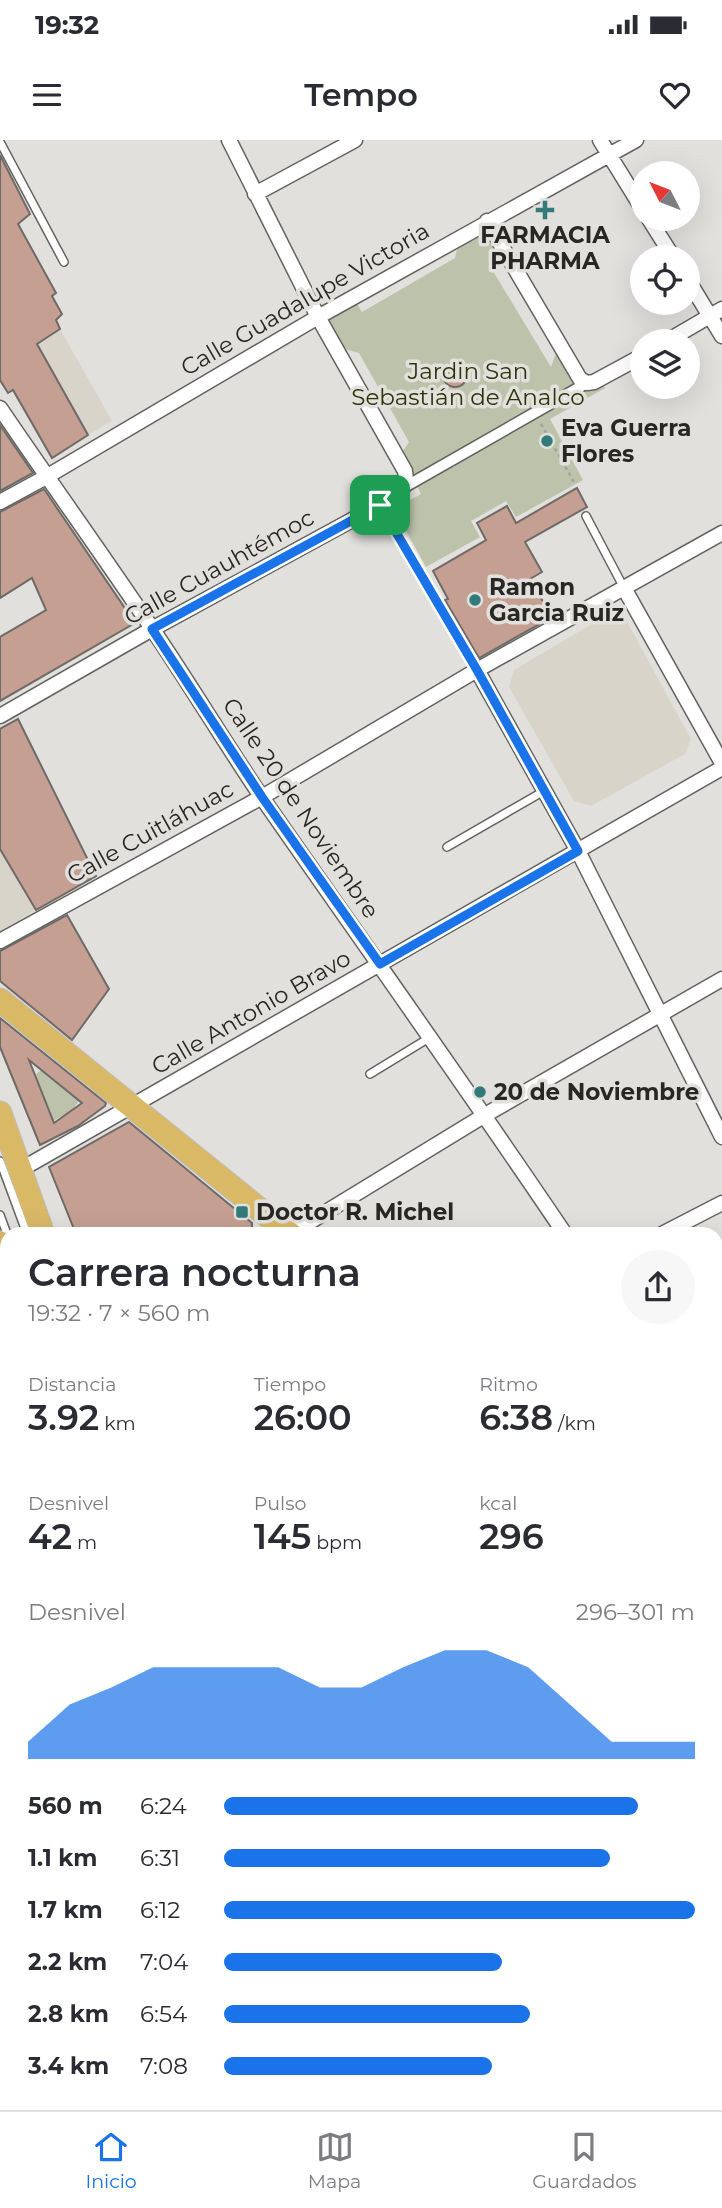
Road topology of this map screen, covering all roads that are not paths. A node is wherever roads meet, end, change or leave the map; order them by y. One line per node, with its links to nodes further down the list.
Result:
1 (229, 140): 8 (street)
2 (355, 140): 8 (street)
3 (600, 140): 6 (street)
4 (636, 140): 6 (street, Calle Guadalupe Victoria)
5 (0, 142): 10 (lane)
6 (609, 155): 7 (street); 9 (street, Calle Guadalupe Victoria)
7 (630, 189)
8 (255, 194): 13 (street)
9 (487, 221): 13 (street, Calle Guadalupe Victoria); 17 (street)
10 (64, 262)
11 (700, 294): 12 (street)
12 (716, 313): 14 (street); 15 (street)
13 (318, 317): 19 (street, Calle Guadalupe Victoria); 20 (street)
14 (688, 329)
15 (722, 336)
16 (630, 363): 17 (street, Calle Cuauhtémoc)
17 (587, 383): 20 (street, Calle Cuauhtémoc)
18 (0, 408): 19 (street, Calle 20 de Noviembre)
19 (46, 477): 21 (street, Calle Guadalupe Victoria); 26 (street, Calle 20 de Noviembre)
20 (403, 488): 22 (street, Calle Cuauhtémoc)
21 (0, 502)
22 (380, 505): 26 (street, Calle Cuauhtémoc); 27 (street)
23 (586, 516): 25 (lane)
24 (722, 533): 25 (street, Calle Cuitláhuac)
25 (624, 588): 27 (street, Calle Cuitláhuac); 29 (street)
26 (152, 629): 28 (street, Calle Cuauhtémoc); 32 (street, Calle 20 de Noviembre)
27 (477, 670): 31 (street); 32 (street, Calle Cuitláhuac)
28 (0, 716)
29 (722, 763)
30 (722, 768): 34 (street, Calle Antonio Bravo)
31 (544, 791): 33 (lane); 34 (street)
32 (262, 797): 35 (street, Calle Cuitláhuac); 36 (street, Calle 20 de Noviembre)
33 (447, 847)
34 (578, 851): 36 (street, Calle Antonio Bravo); 39 (street)
35 (0, 941)
36 (380, 964): 40 (street, Calle 20 de Noviembre); 42 (street, Calle Antonio Bravo)
37 (722, 978): 39 (street)
38 (0, 1000): 42 (main road)
39 (659, 1015): 44 (street); 45 (street)
40 (429, 1038): 41 (lane); 44 (street, Calle 20 de Noviembre)
41 (370, 1074)
42 (133, 1106): 46 (street, Calle Antonio Bravo); 50 (main road)
43 (0, 1112): 46 (main road)
44 (485, 1115): 51 (street); 52 (street, Calle 20 de Noviembre)
45 (722, 1137)
46 (10, 1166): 48 (lane); 49 (main road)
47 (722, 1203): 53 (street)
48 (25, 1227)
49 (40, 1227)
50 (281, 1227)
51 (301, 1227)
52 (560, 1227)
53 (676, 1227)

